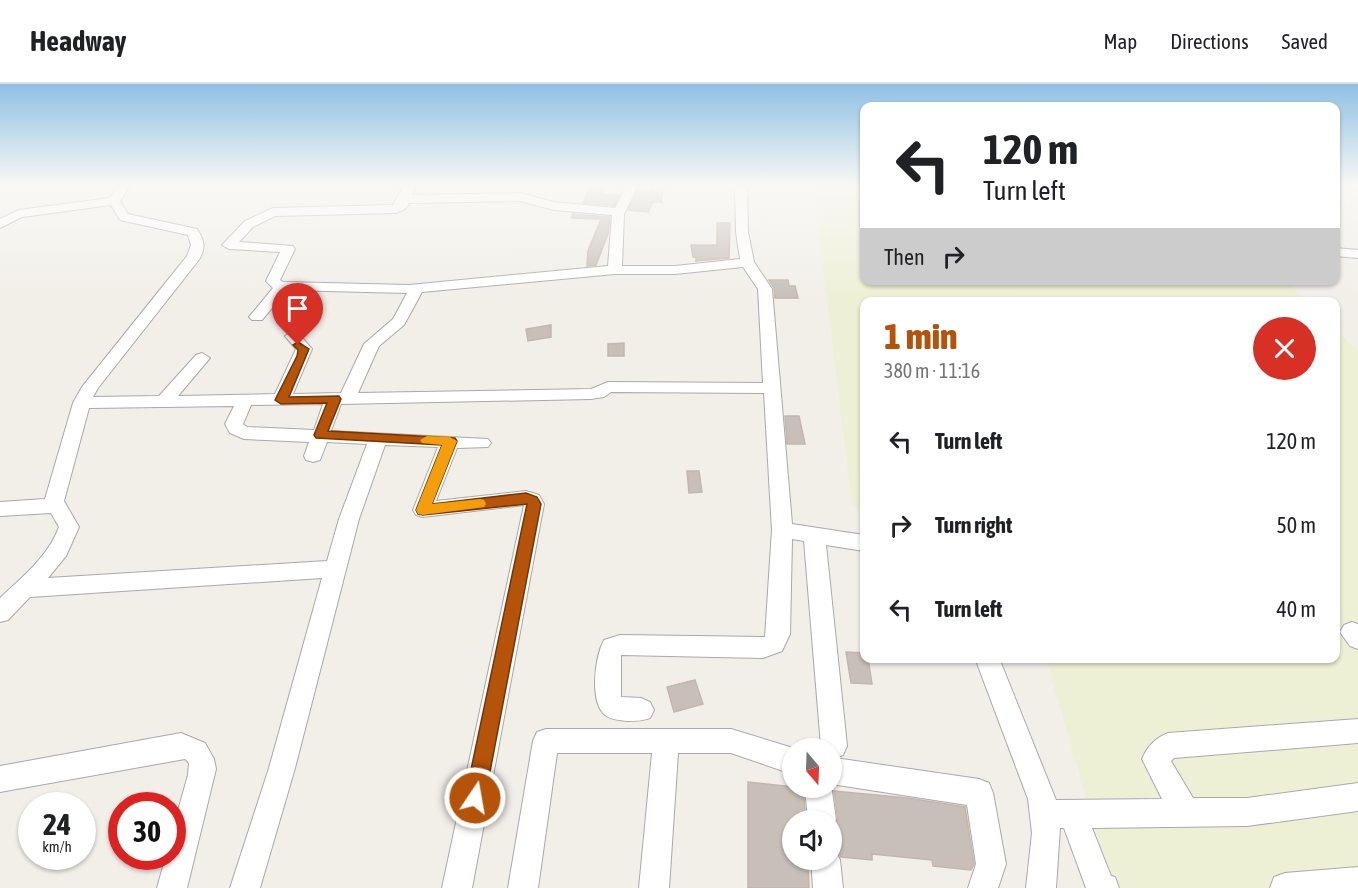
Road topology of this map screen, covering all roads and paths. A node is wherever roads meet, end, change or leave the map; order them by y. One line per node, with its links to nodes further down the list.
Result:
1 (150, 224): 5 (street)
2 (250, 224): 5 (street)
3 (618, 224): 9 (street)
4 (742, 224): 8 (street)
5 (213, 246): 10 (street); 20 (street)
6 (1340, 252): 7 (street)
7 (1358, 254)
8 (747, 262): 9 (street); 15 (street)
9 (615, 270): 11 (street)
10 (283, 286): 11 (street); 12 (street)
11 (417, 288): 16 (street)
12 (257, 317)
13 (293, 336): 17 (street)
14 (202, 358): 18 (street)
15 (772, 388): 16 (street); 28 (street)
16 (341, 399): 17 (street); 21 (street)
17 (281, 400): 19 (street)
18 (163, 402): 19 (street); 20 (street)
19 (244, 402): 21 (street)
20 (82, 403): 26 (street)
21 (321, 435): 22 (street); 25 (street)
22 (378, 438): 23 (street); 31 (street)
23 (450, 441): 24 (street); 49 (street)
24 (482, 443)
25 (314, 456)
26 (55, 506): 27 (street); 32 (street)
27 (0, 509)
28 (782, 530): 29 (street); 35 (street)
29 (814, 534): 30 (street); 37 (street)
30 (860, 542)
31 (335, 569): 32 (street); 48 (street)
32 (23, 588): 33 (street)
33 (0, 613)
34 (989, 663): 44 (street)
35 (641, 710)
36 (1358, 731): 43 (street)
37 (831, 738)
38 (666, 741): 39 (street); 50 (street); 51 (street)
39 (782, 758)
40 (842, 760): 53 (street)
41 (0, 779): 47 (street)
42 (1358, 798): 43 (street)
43 (1185, 812): 44 (street)
44 (1059, 814): 54 (street); 55 (street)
45 (826, 870): 52 (street)
46 (1358, 882): 56 (street)
47 (172, 888)
48 (245, 888)
49 (457, 888)
50 (523, 888)
51 (654, 888)
52 (828, 888)
53 (983, 888)
54 (1041, 888)
55 (1104, 888)
56 (1285, 888)

